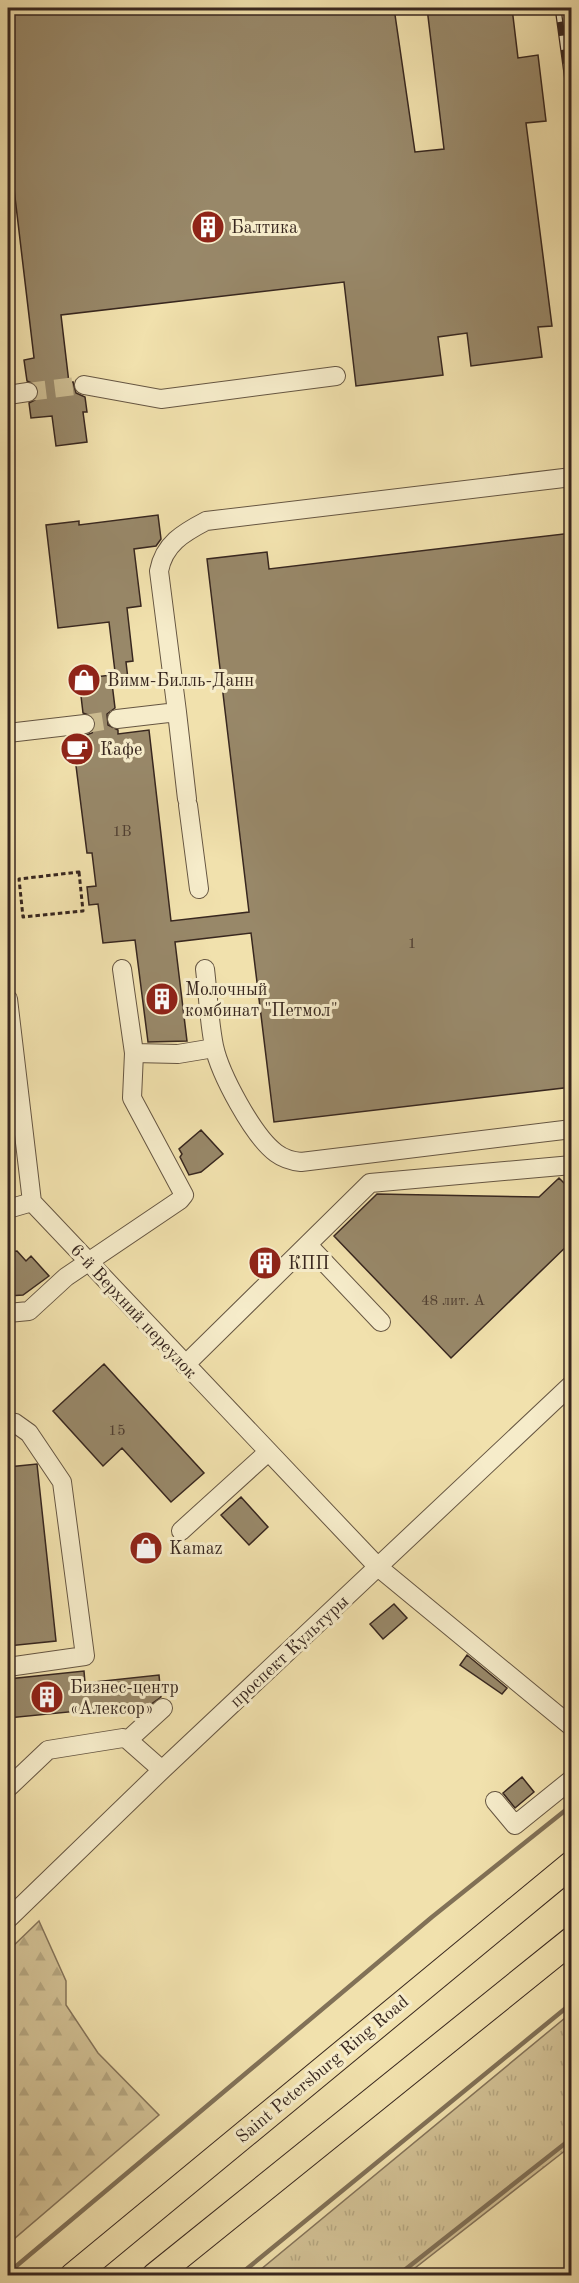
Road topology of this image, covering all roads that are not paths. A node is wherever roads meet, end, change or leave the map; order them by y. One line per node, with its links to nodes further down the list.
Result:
1 (336, 376): 2 (street)
2 (84, 385)
3 (28, 392): 4 (street)
4 (8, 395)
5 (572, 477): 6 (street)
6 (177, 712): 7 (street); 10 (street)
7 (117, 720)
8 (85, 724): 9 (street)
9 (8, 733)
10 (199, 889)
11 (122, 969): 15 (street)
12 (205, 969): 14 (street)
13 (8, 999): 18 (street)
14 (214, 1048): 15 (street); 16 (street)
15 (134, 1053): 21 (street)
16 (572, 1129)
17 (572, 1165): 20 (street)
18 (32, 1202): 19 (street); 21 (street, 6-й Верхний переулок)
19 (8, 1209)
20 (308, 1245): 23 (street); 24 (street)
21 (88, 1262): 22 (street); 24 (street, 6-й Верхний переулок)
22 (8, 1313)
23 (381, 1322)
24 (185, 1365): 27 (street, 6-й Верхний переулок)
25 (572, 1384): 29 (street, проспект Культуры)
26 (8, 1422): 30 (street)
27 (268, 1452): 28 (street); 29 (street, 6-й Верхний переулок)
28 (181, 1531)
29 (378, 1567): 32 (street, 6-й Верхний переулок); 34 (street, проспект Культуры)
30 (8, 1667)
31 (163, 1708): 33 (street)
32 (572, 1727)
33 (128, 1740): 34 (street); 36 (street)
34 (162, 1770): 39 (street, проспект Культуры)
35 (572, 1779): 37 (street)
36 (8, 1788)
37 (495, 1801)
38 (572, 1863): 41 (highway, Saint Petersburg Ring Road)
39 (8, 1919)
40 (572, 1940): 42 (highway)
41 (73, 2276)
42 (155, 2276)

